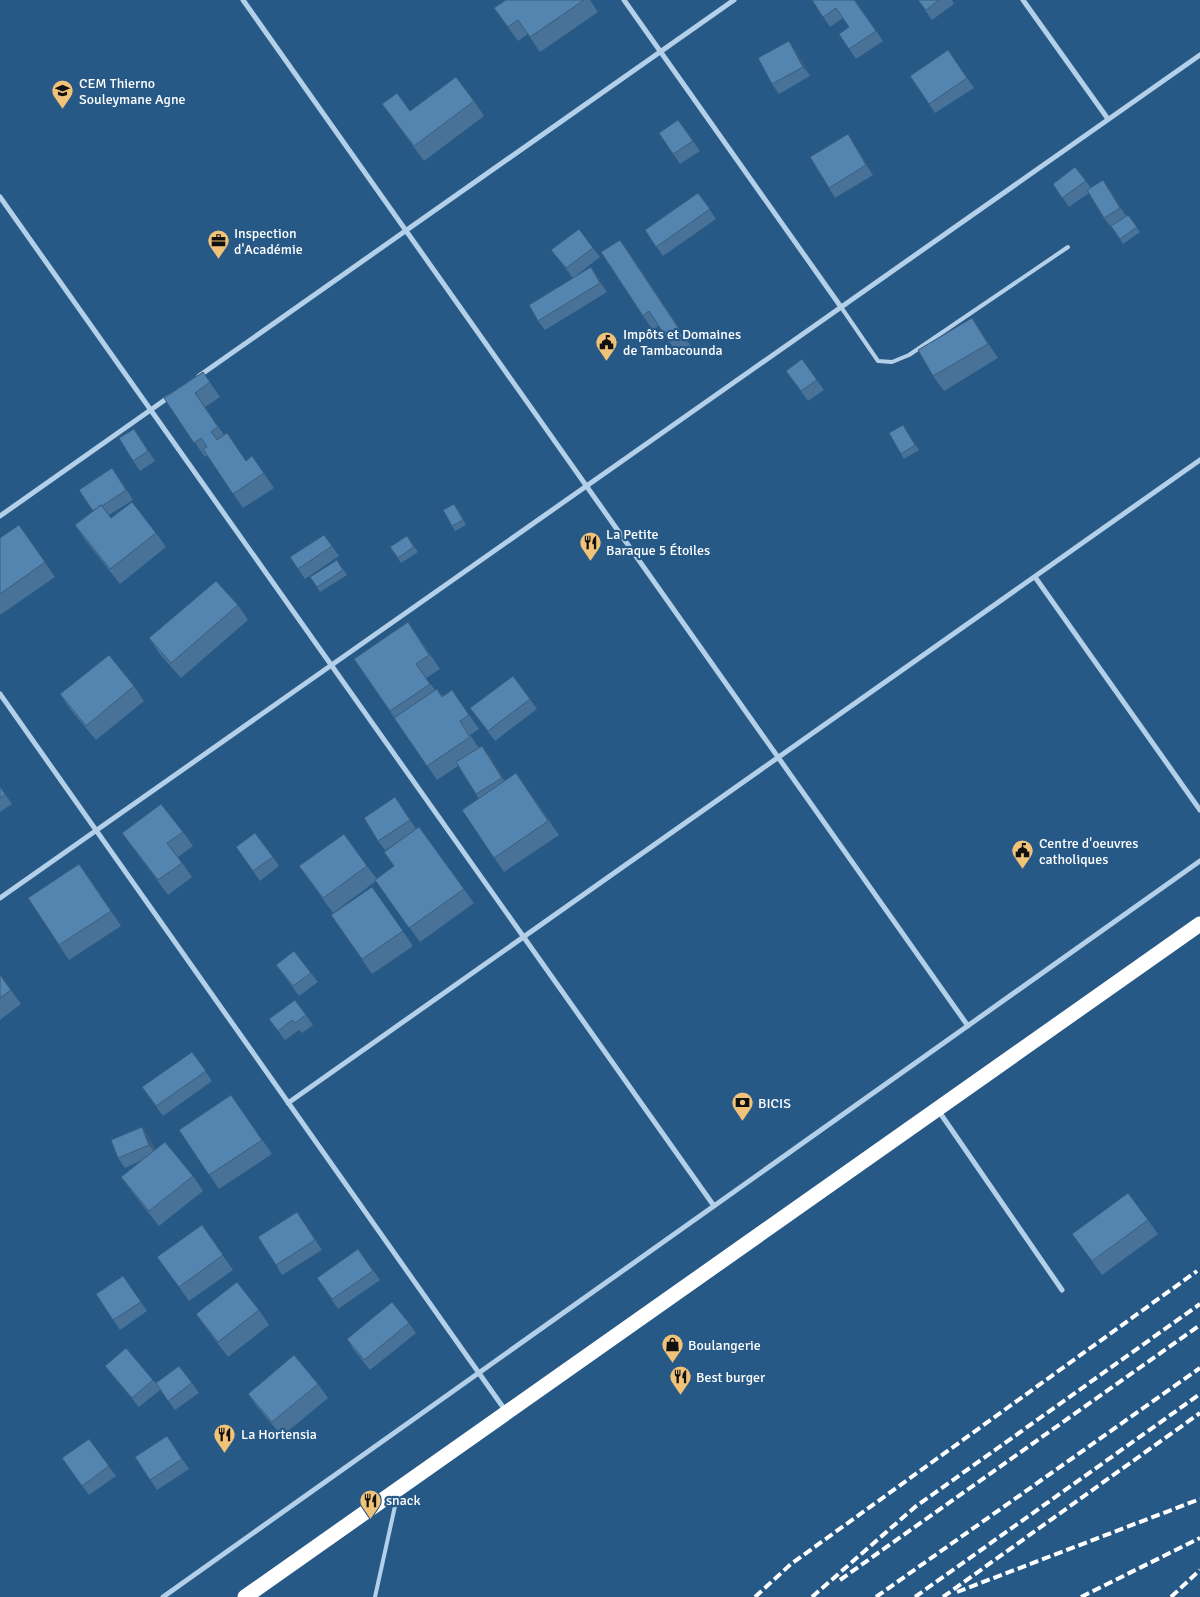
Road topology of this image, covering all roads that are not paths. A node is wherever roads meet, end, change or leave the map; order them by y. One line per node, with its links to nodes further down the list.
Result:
1 (243, 0): 9 (street)
2 (624, 0): 5 (street)
3 (734, 0): 5 (street)
4 (1023, 0): 7 (street)
5 (660, 52): 9 (street); 11 (street)
6 (1200, 55): 7 (street)
7 (1108, 120): 11 (street)
8 (0, 197): 14 (street)
9 (406, 230): 12 (street); 16 (street)
10 (1068, 247): 11 (lane)
11 (841, 307): 16 (street)
12 (190, 382)
13 (175, 393): 14 (street)
14 (151, 410): 17 (street); 19 (street)
15 (1200, 460): 18 (street)
16 (587, 486): 19 (street); 21 (street)
17 (0, 516)
18 (1035, 577): 21 (street); 22 (street)
19 (331, 665): 23 (street); 27 (street)
20 (0, 694): 23 (street)
21 (779, 757): 27 (street); 28 (street)
22 (1200, 810)
23 (96, 831): 25 (street); 29 (street)
24 (1200, 861): 28 (street)
25 (0, 898)
26 (1200, 924): 30 (highway)
27 (524, 937): 29 (street); 31 (street)
28 (968, 1026): 31 (street)
29 (288, 1103): 33 (street)
30 (938, 1109): 32 (street); 34 (highway)
31 (714, 1206): 33 (street)
32 (1062, 1290)
33 (479, 1373): 34 (street); 36 (street)
34 (507, 1413): 35 (highway)
35 (398, 1489): 37 (highway); 38 (lane)
36 (163, 1597)
37 (245, 1597)
38 (375, 1597)

